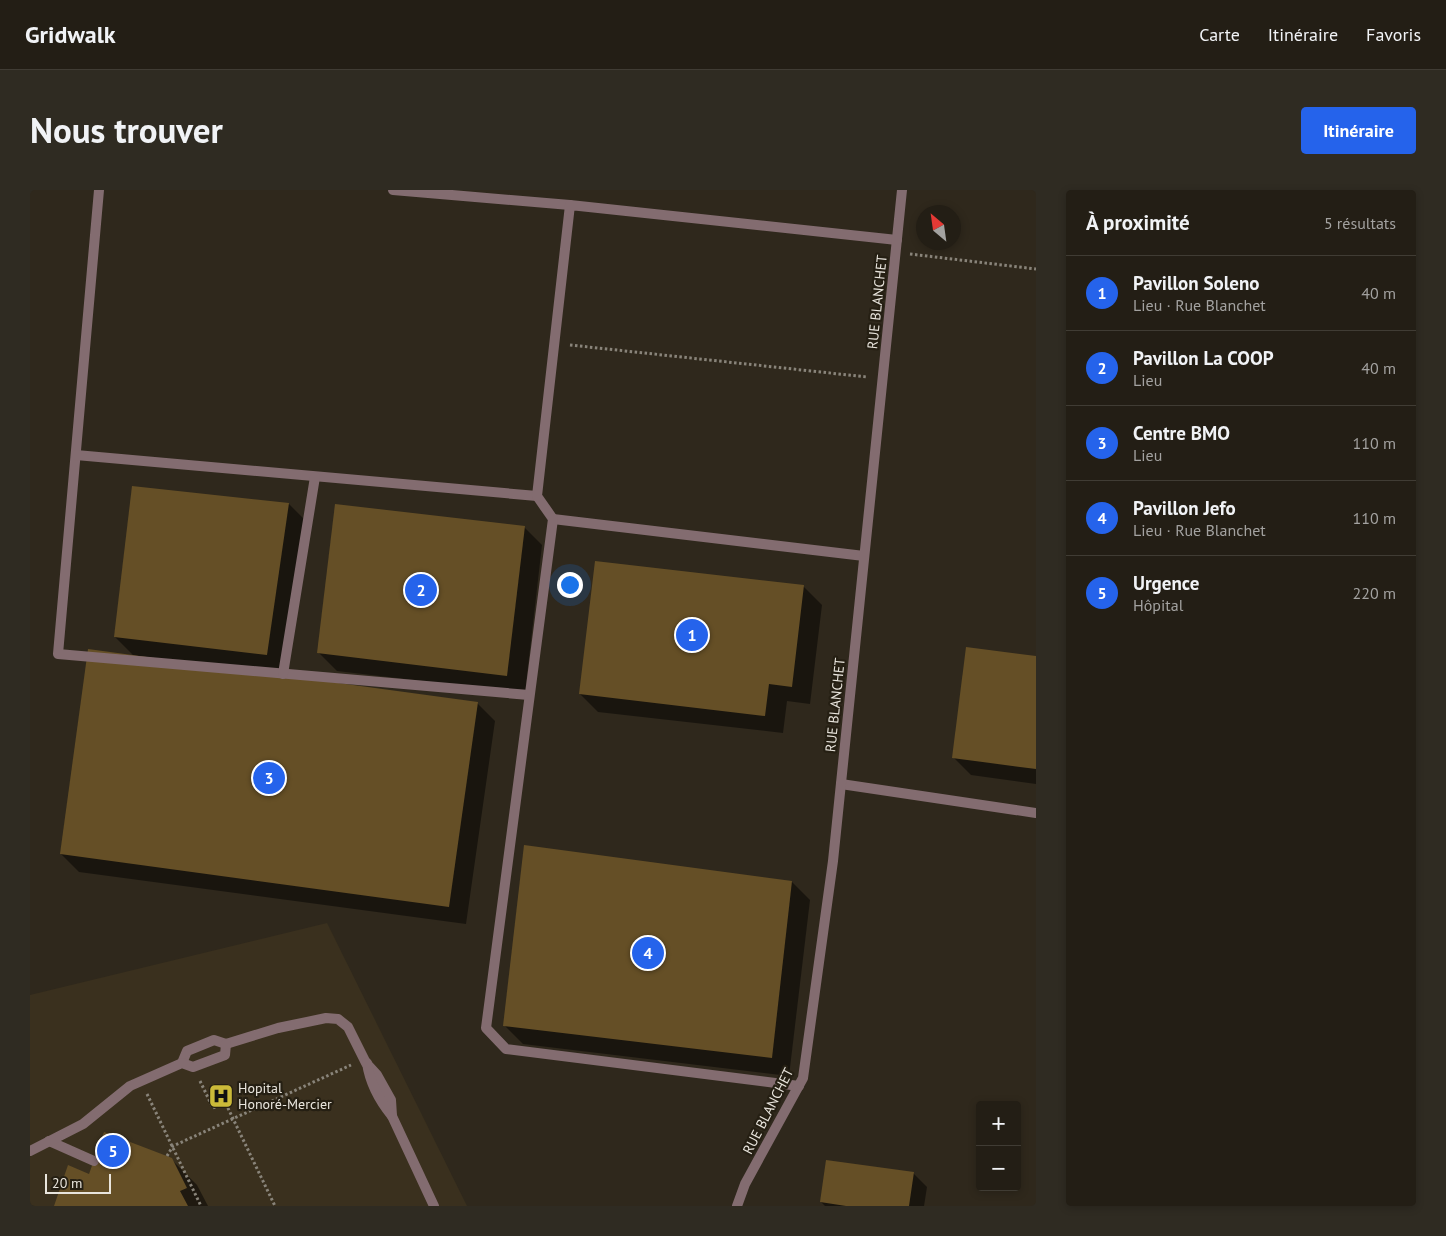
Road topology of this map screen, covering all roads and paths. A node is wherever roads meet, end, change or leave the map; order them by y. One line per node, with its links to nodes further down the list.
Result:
1 (99, 190): 10 (street)
2 (393, 190): 4 (street)
3 (902, 190): 5 (street, RUE BLANCHET)
4 (570, 204): 5 (street); 12 (street)
5 (897, 240): 6 (street, RUE BLANCHET)
6 (896, 253): 7 (path); 9 (street, RUE BLANCHET)
7 (1036, 269)
8 (569, 345): 9 (path)
9 (883, 379): 14 (street, RUE BLANCHET)
10 (76, 455): 11 (street); 15 (street)
11 (315, 477): 12 (street); 15 (street)
12 (537, 496): 13 (street)
13 (553, 519): 14 (street); 16 (street)
14 (864, 556): 17 (street, RUE BLANCHET)
15 (282, 674): 16 (street)
16 (529, 695): 24 (street)
17 (841, 784): 18 (street); 24 (street, RUE BLANCHET)
18 (1036, 813)
19 (226, 1044): 20 (street); 22 (street); 33 (street)
20 (182, 1063): 22 (street); 23 (street)
21 (351, 1065): 25 (path)
22 (193, 1067): 25 (path)
23 (141, 1081): 26 (street); 27 (path)
24 (799, 1086): 34 (street, RUE BLANCHET)
25 (233, 1119): 27 (path); 32 (path)
26 (49, 1141): 28 (street); 30 (street)
27 (173, 1146): 29 (path); 31 (path)
28 (30, 1151)
29 (167, 1156)
30 (94, 1162)
31 (201, 1206)
32 (275, 1206)
33 (434, 1206)
34 (737, 1206)

